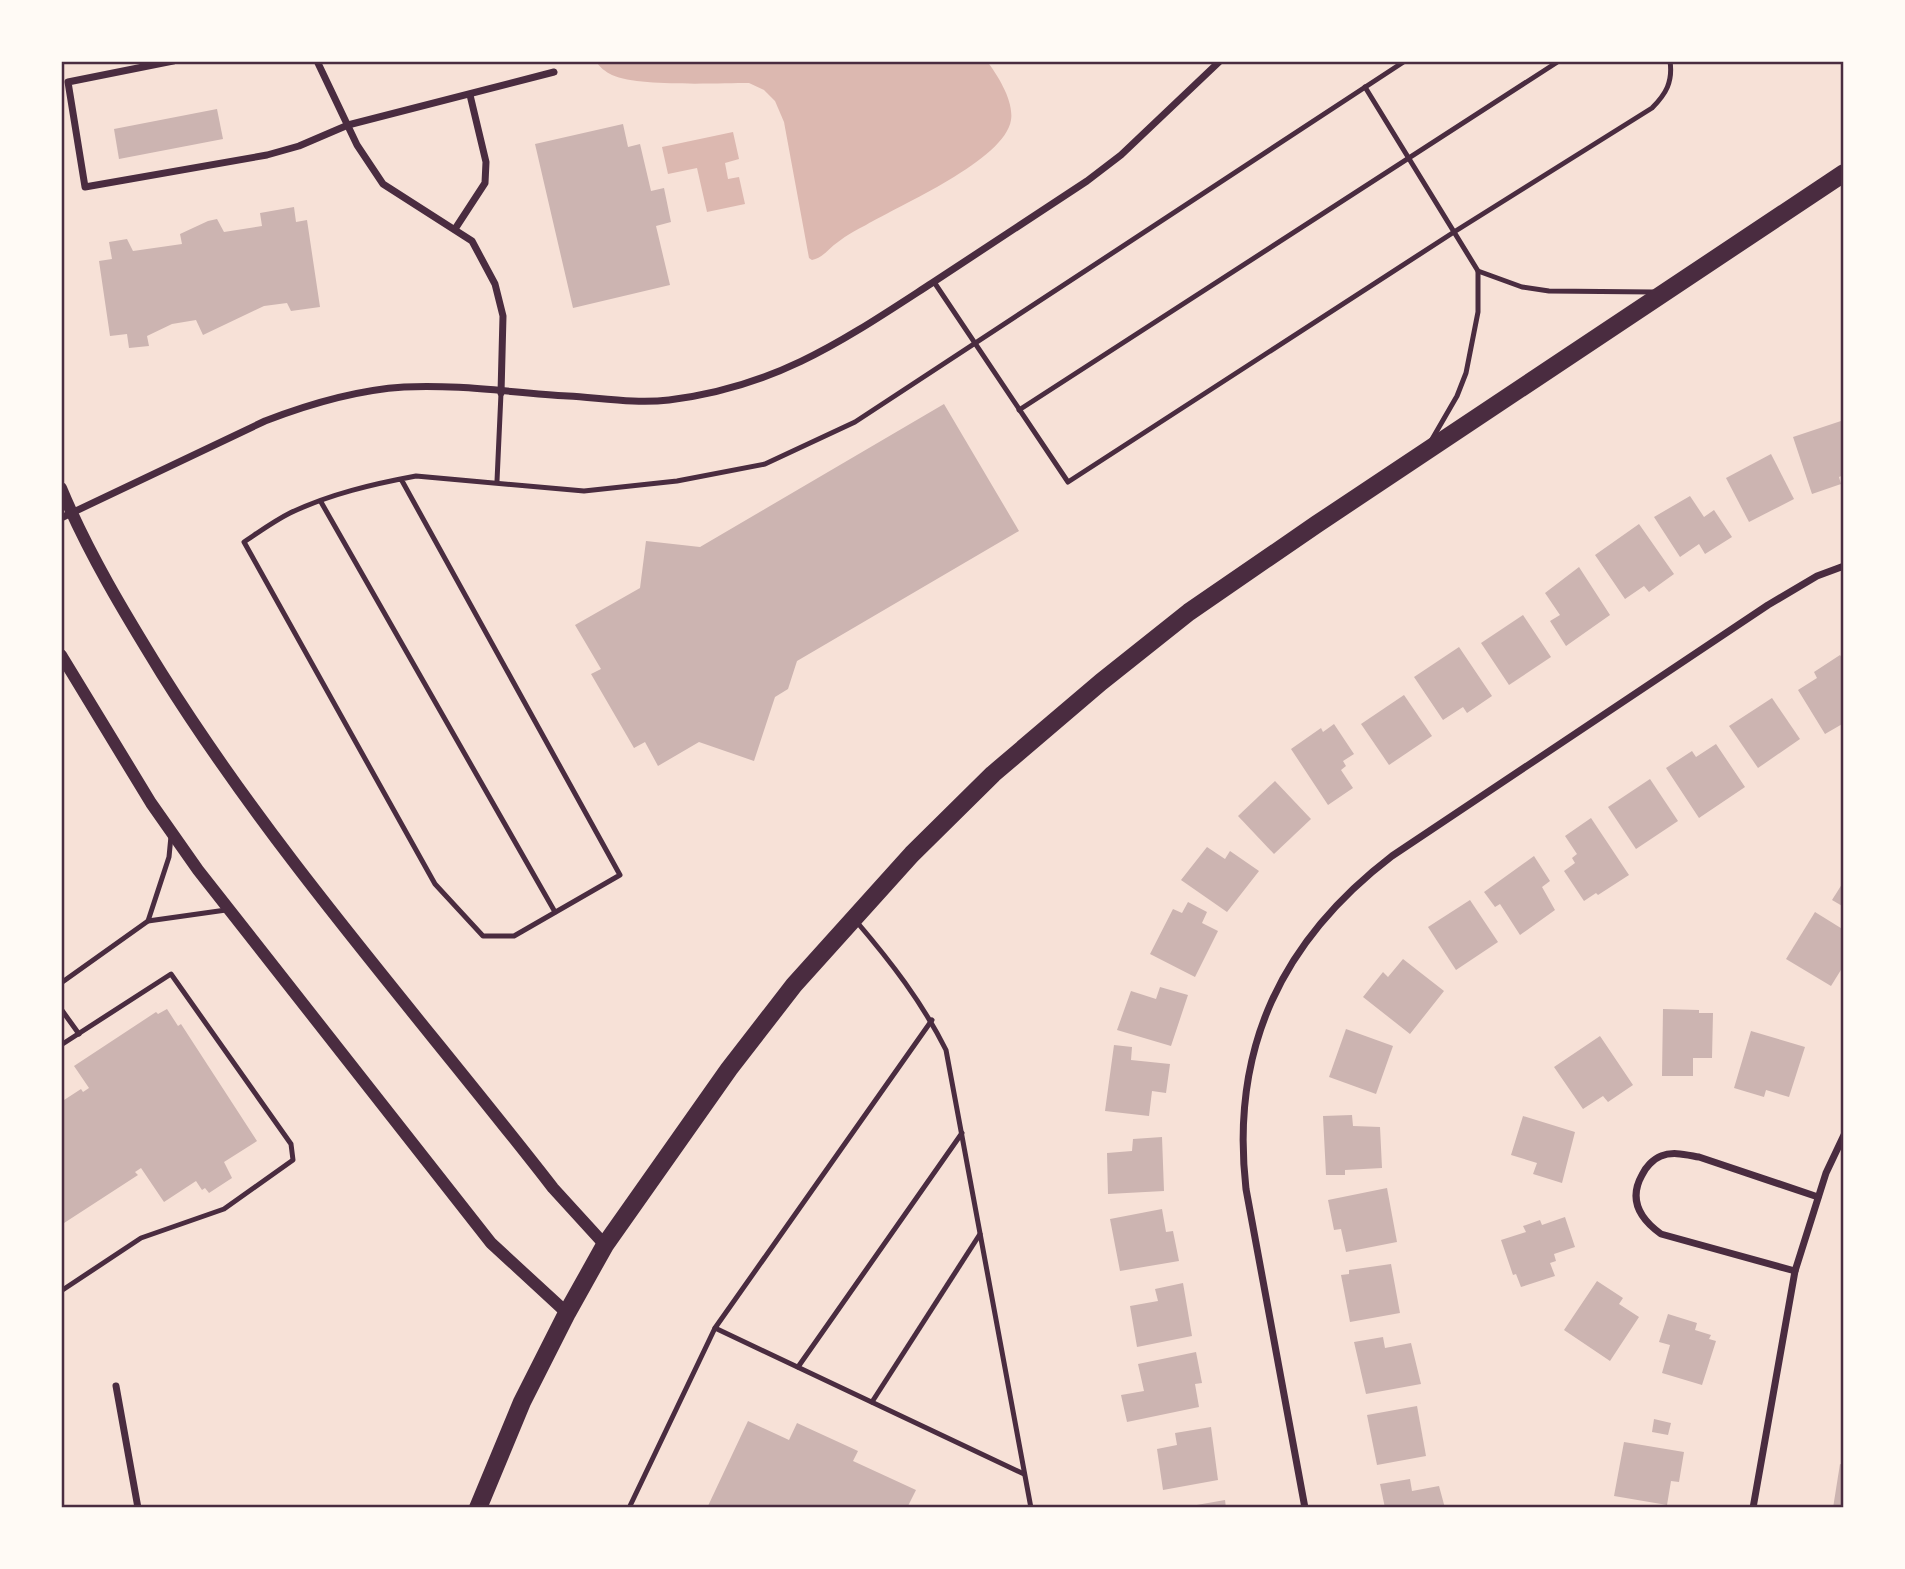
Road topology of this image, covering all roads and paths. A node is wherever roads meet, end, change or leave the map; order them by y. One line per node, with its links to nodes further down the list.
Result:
1 (173, 61): 10 (street)
2 (317, 61): 10 (street)
3 (1220, 61): 16 (street)
4 (1405, 61): 8 (lane)
5 (1559, 61): 11 (lane)
6 (1670, 61): 14 (lane)
7 (554, 72): 9 (street)
8 (1365, 87): 11 (lane); 18 (lane)
9 (470, 95): 10 (street); 13 (street)
10 (348, 125): 13 (street)
11 (1408, 158): 14 (lane); 20 (lane)
12 (1844, 173): 17 (main road)
13 (455, 229): 19 (street)
14 (1454, 232): 15 (lane); 20 (lane)
15 (1478, 271): 17 (lane); 21 (lane)
16 (934, 282): 18 (lane); 19 (street)
17 (1665, 292): 21 (main road)
18 (974, 344): 20 (lane); 23 (lane)
19 (501, 393): 23 (lane); 26 (street)
20 (1019, 410)
21 (1424, 453): 32 (main road)
22 (401, 479): 23 (lane); 25 (lane); 31 (lane)
23 (497, 481)
24 (61, 488): 26 (street)
25 (321, 502): 31 (lane); 31 (lane)
26 (66, 515): 43 (street)
27 (1844, 566): 56 (street)
28 (61, 655): 29 (street)
29 (172, 833): 30 (street); 33 (lane)
30 (230, 909): 33 (lane); 46 (street)
31 (555, 912)
32 (853, 917): 36 (lane); 43 (main road)
33 (148, 920): 34 (lane)
34 (61, 983)
35 (61, 1009): 37 (lane)
36 (932, 1020): 39 (lane); 47 (lane)
37 (79, 1034): 38 (lane); 45 (lane)
38 (61, 1045)
39 (962, 1133): 42 (lane); 48 (lane)
40 (1844, 1135): 41 (street)
41 (1818, 1196): 44 (street); 44 (street)
42 (980, 1234): 50 (lane); 51 (lane)
43 (606, 1245): 46 (main road)
44 (1795, 1271): 57 (street)
45 (61, 1291)
46 (567, 1313): 53 (main road)
47 (715, 1328): 48 (lane); 54 (lane)
48 (798, 1367): 50 (lane)
49 (116, 1386): 52 (street)
50 (872, 1402): 51 (lane)
51 (1024, 1474): 55 (lane)
52 (138, 1508)
53 (478, 1508)
54 (629, 1508)
55 (1031, 1508)
56 (1305, 1508)
57 (1753, 1508)

